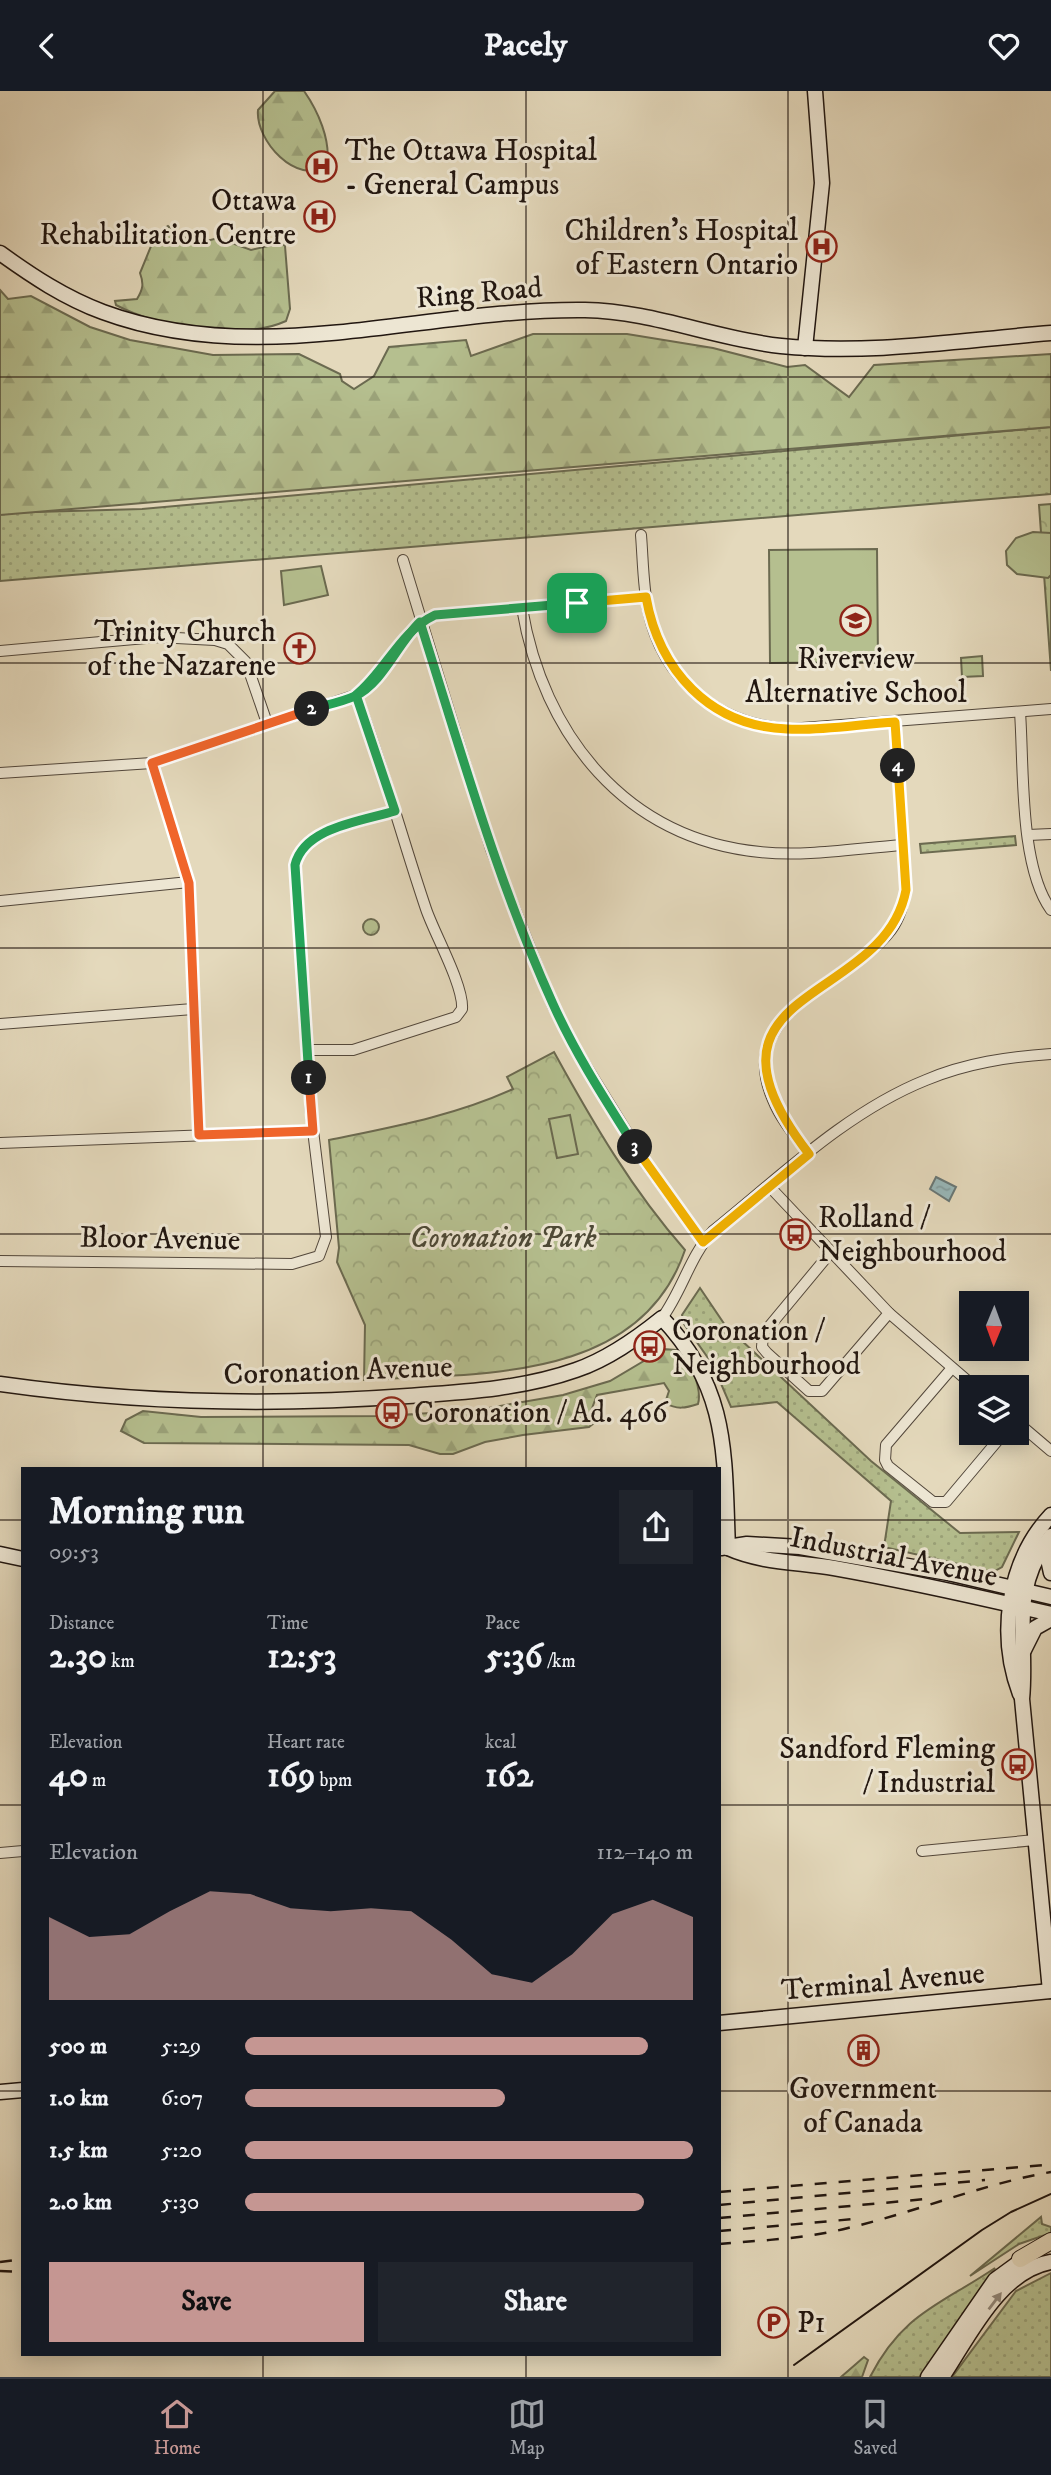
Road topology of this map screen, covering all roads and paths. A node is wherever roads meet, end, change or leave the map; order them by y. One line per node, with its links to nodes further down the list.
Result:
1 (815, 91): 4 (street)
2 (0, 253): 4 (street, Ring Road)
3 (1051, 333): 4 (street, Ring Road)
4 (804, 348)
5 (641, 535): 7 (street)
6 (403, 560): 9 (street)
7 (646, 597): 8 (street); 14 (street)
8 (522, 608): 9 (street); 21 (street)
9 (420, 622): 11 (street); 34 (street)
10 (0, 651): 15 (street)
11 (356, 695): 15 (street); 18 (street)
12 (1051, 709): 13 (street)
13 (1020, 712): 14 (street); 20 (street)
14 (895, 722): 21 (street)
15 (267, 723): 16 (street)
16 (152, 763): 17 (street); 22 (street)
17 (0, 773)
18 (395, 811): 27 (street); 27 (street)
19 (1051, 834): 20 (street)
20 (1028, 835): 24 (street)
21 (904, 845): 32 (street)
22 (189, 883): 23 (street); 25 (street)
23 (0, 901)
24 (1051, 910)
25 (193, 1009): 26 (street); 30 (street)
26 (0, 1024)
27 (307, 1050): 29 (street)
28 (1051, 1054): 32 (street)
29 (313, 1131): 30 (street); 36 (street, Bloor Avenue)
30 (199, 1135): 31 (street)
31 (0, 1143)
32 (809, 1154): 33 (street)
33 (769, 1186): 34 (street); 35 (street)
34 (703, 1242): 38 (street)
35 (831, 1252): 37 (street); 37 (street)
36 (0, 1261)
37 (889, 1313): 39 (street)
38 (662, 1318): 41 (street, Coronation Avenue); 45 (street)
39 (952, 1368): 40 (street); 43 (street)
40 (960, 1375)
41 (0, 1384)
42 (1029, 1432): 44 (street)
43 (994, 1445)
44 (1051, 1451)
45 (720, 1467)
46 (721, 1489): 50 (street)
47 (1051, 1515): 56 (street)
48 (1051, 1536): 56 (street)
49 (1051, 1543): 55 (street)
50 (724, 1548): 56 (street, Industrial Avenue); 58 (street, Industrial Avenue)
51 (0, 1555): 52 (street)
52 (21, 1560)
53 (21, 1561): 54 (street)
54 (0, 1563)
55 (1051, 1573)
56 (1019, 1589): 57 (street, Industrial Avenue); 58 (street)
57 (1051, 1597)
58 (1016, 1606): 59 (street, Industrial Avenue); 60 (street); 61 (street)
59 (1051, 1617): 60 (street)
60 (1023, 1651): 61 (street)
61 (1022, 1699): 62 (street)
62 (1035, 1840): 64 (street); 66 (street)
63 (21, 1851): 65 (street)
64 (922, 1851)
65 (0, 1853)
66 (1050, 1991): 67 (street, Terminal Avenue)
67 (721, 2023)
68 (21, 2089): 69 (street)
69 (0, 2092)
70 (1051, 2241): 72 (main road)
71 (1051, 2249): 72 (street)
72 (1020, 2259): 74 (street)
73 (1051, 2262): 75 (street, one-way to 73)
74 (928, 2377)
75 (942, 2377)

